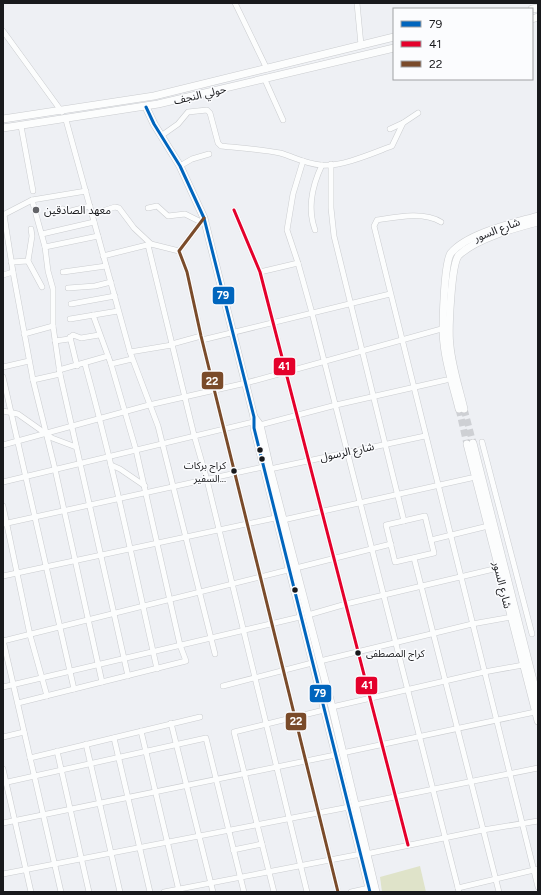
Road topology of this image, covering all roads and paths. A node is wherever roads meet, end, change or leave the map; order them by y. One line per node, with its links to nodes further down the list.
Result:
1 (235, 3): 8 (street)
2 (357, 3): 5 (street)
3 (3, 31): 13 (street)
4 (393, 37): 5 (main road)
5 (361, 45): 7 (main road)
6 (393, 48): 9 (main road, حولي النجف)
7 (278, 66): 8 (main road); 9 (main road)
8 (265, 69): 10 (main road); 12 (main road)
9 (281, 76): 10 (main road, حولي النجف)
10 (265, 80): 11 (main road, حولي النجف); 18 (street)
11 (146, 106): 15 (main road, حولي النجف); 23 (main road)
12 (73, 110): 13 (main road); 15 (main road)
13 (62, 112): 16 (main road); 17 (main road)
14 (418, 114): 19 (street)
15 (75, 118): 17 (main road, حولي النجف)
16 (3, 119)
17 (65, 120): 20 (main road, حولي النجف); 30 (street)
18 (283, 120)
19 (403, 122): 22 (street); 26 (street)
20 (21, 126): 21 (main road, حولي النجف); 29 (street)
21 (3, 128)
22 (390, 129)
23 (161, 136): 25 (street); 28 (main road)
24 (209, 154): 28 (street)
25 (303, 161): 27 (street); 53 (street)
26 (331, 164): 27 (street); 64 (street)
27 (322, 165): 44 (street)
28 (180, 166): 39 (main road)
29 (33, 191)
30 (86, 191): 31 (street); 32 (street)
31 (32, 200): 37 (street); 45 (street)
32 (90, 206): 34 (street); 36 (street)
33 (148, 208): 39 (street)
34 (63, 209)
35 (234, 210): 57 (street)
36 (93, 214): 40 (street); 47 (street)
37 (4, 215): 52 (street)
38 (538, 216): 72 (main road, شارع السور)
39 (203, 220): 49 (street); 73 (main road)
40 (94, 222): 45 (street); 46 (street)
41 (441, 222): 62 (street)
42 (538, 222): 72 (main road, شارع السور)
43 (31, 229): 51 (street)
44 (315, 230)
45 (42, 234): 48 (street)
46 (98, 236): 48 (street); 50 (street)
47 (149, 245): 49 (street); 50 (street); 80 (street)
48 (45, 247): 71 (street)
49 (179, 251): 77 (street)
50 (104, 256): 54 (street)
51 (28, 261): 52 (street); 60 (street)
52 (11, 262): 55 (street)
53 (298, 263): 57 (street); 67 (street)
54 (106, 266): 56 (street); 59 (street)
55 (13, 272): 58 (street); 74 (street)
56 (63, 272)
57 (260, 272): 70 (street)
58 (3, 274)
59 (111, 282): 61 (street); 63 (street)
60 (42, 287)
61 (68, 288)
62 (390, 294): 64 (street); 78 (street)
63 (115, 296): 65 (street); 66 (street)
64 (351, 303): 67 (street); 81 (street)
65 (71, 304)
66 (118, 311): 68 (street); 82 (street)
67 (312, 312): 70 (street); 86 (street)
68 (93, 315): 69 (street); 75 (street)
69 (70, 319)
70 (274, 322): 73 (street); 92 (street)
71 (53, 326): 74 (street); 79 (street)
72 (447, 328): 78 (street); 103 (main road, شارع السور)
73 (233, 332): 77 (street); 96 (main road)
74 (24, 334): 85 (street)
75 (99, 335): 76 (street); 83 (street)
76 (70, 337): 79 (street); 89 (street)
77 (201, 338): 80 (street); 98 (street)
78 (401, 340): 81 (street); 97 (street)
79 (55, 341): 91 (street)
80 (172, 345): 82 (street); 99 (street)
81 (362, 350): 86 (street); 100 (street)
82 (130, 352): 84 (street)
83 (108, 356): 87 (street); 88 (street)
84 (132, 359): 88 (street); 101 (street)
85 (30, 361): 90 (street); 94 (street)
86 (324, 361): 92 (street); 102 (street)
87 (85, 364): 89 (street); 108 (street)
88 (111, 364): 105 (street)
89 (77, 366): 91 (street)
90 (3, 367)
91 (60, 372): 94 (street); 110 (street)
92 (286, 372): 96 (street); 107 (street)
93 (3, 377): 106 (street)
94 (33, 380): 112 (street)
95 (446, 380): 97 (street)
96 (246, 383): 98 (street); 109 (main road)
97 (413, 388): 100 (street); 114 (street)
98 (214, 390): 99 (street); 111 (street)
99 (184, 396): 101 (street); 113 (street)
100 (374, 396): 102 (street); 119 (street)
101 (150, 405): 105 (street); 117 (street)
102 (336, 405): 107 (street); 122 (street)
103 (461, 409)
104 (3, 411): 106 (street)
105 (125, 411): 108 (street); 121 (street)
106 (11, 413): 112 (street); 115 (street)
107 (298, 416): 109 (street); 124 (street)
108 (100, 418): 110 (street); 123 (street)
109 (257, 421): 111 (street); 127 (main road)
110 (72, 426): 112 (street); 120 (street)
111 (223, 429): 113 (street); 129 (street)
112 (45, 433): 115 (street); 120 (street); 128 (street)
113 (194, 435): 117 (street); 132 (street)
114 (425, 436): 119 (street, شارع الرسول); 135 (street)
115 (18, 441): 118 (street); 130 (street)
116 (482, 442): 189 (street)
117 (163, 443): 121 (street); 136 (street)
118 (3, 444)
119 (386, 444): 122 (street, شارع الرسول); 138 (street)
120 (76, 447): 125 (street)
121 (136, 450): 123 (street); 134 (street)
122 (348, 452): 124 (street, شارع الرسول); 140 (street)
123 (109, 456): 125 (street); 126 (street)
124 (309, 460): 127 (street, شارع الرسول); 143 (street)
125 (80, 463): 128 (street); 141 (street)
126 (111, 465): 134 (street); 139 (street)
127 (266, 468): 129 (street, شارع الرسول); 146 (main road); 147 (main road)
128 (55, 469): 130 (street); 144 (street)
129 (234, 474): 132 (street, شارع الرسول); 150 (street)
130 (26, 476): 133 (street); 145 (street)
131 (472, 478): 135 (street)
132 (207, 480): 136 (street, شارع الرسول); 152 (street)
133 (3, 482)
134 (145, 486): 137 (street)
135 (438, 486): 138 (street); 153 (street)
136 (174, 487): 137 (street, شارع الرسول); 154 (street)
137 (146, 493): 139 (street, شارع الرسول); 156 (street)
138 (398, 494): 140 (street); 148 (street)
139 (119, 499): 141 (street, شارع الرسول); 158 (street)
140 (360, 502): 143 (street); 159 (street)
141 (90, 505): 144 (street, شارع الرسول); 160 (street)
142 (3, 506): 149 (street)
143 (321, 510): 147 (street); 161 (street)
144 (64, 511): 145 (street, شارع الرسول); 163 (street)
145 (35, 517): 149 (street, شارع الرسول); 164 (street)
146 (275, 518): 150 (street); 166 (main road)
147 (283, 520): 166 (main road)
148 (404, 520): 155 (street); 157 (street)
149 (5, 523): 167 (street)
150 (247, 524): 152 (street); 169 (street)
151 (484, 527): 153 (street)
152 (219, 530): 154 (street); 171 (street)
153 (450, 535): 155 (street); 170 (street)
154 (186, 536): 156 (street); 173 (street)
155 (430, 540): 162 (street)
156 (158, 542): 158 (street); 175 (street)
157 (391, 544): 159 (street); 162 (street)
158 (131, 548): 160 (street); 177 (street)
159 (372, 549): 161 (street); 174 (street)
160 (101, 555): 163 (street); 178 (street)
161 (334, 558): 166 (street); 176 (street)
162 (414, 558): 172 (street)
163 (75, 560): 164 (street); 182 (street)
164 (46, 566): 167 (street); 185 (street)
165 (498, 568): 170 (street); 181 (main road, شارع السور); 218 (main road, شارع السور)
166 (292, 569): 169 (street); 179 (main road); 180 (main road)
167 (17, 573): 168 (street); 188 (street)
168 (3, 576)
169 (260, 577): 171 (street); 183 (street)
170 (460, 577): 172 (street); 184 (street)
171 (232, 584): 173 (street); 186 (street)
172 (421, 587): 174 (street); 187 (street)
173 (200, 592): 175 (street); 190 (street)
174 (384, 595): 176 (street); 192 (street)
175 (170, 600): 177 (street); 193 (street)
176 (346, 604): 179 (street); 194 (street)
177 (142, 607): 178 (street); 195 (street)
178 (114, 614): 182 (street); 197 (street)
179 (308, 615): 198 (main road)
180 (300, 617): 183 (street); 199 (main road)
181 (511, 617): 184 (street); 201 (main road, شارع السور)
182 (88, 620): 185 (street); 200 (street)
183 (272, 624): 186 (street); 203 (street)
184 (472, 624): 187 (street); 205 (street)
185 (60, 627): 188 (street); 204 (street)
186 (244, 630): 190 (street); 208 (street)
187 (433, 633): 192 (street); 209 (street)
188 (30, 634): 191 (street); 207 (street)
189 (532, 634)
190 (211, 638): 193 (street); 196 (street)
191 (3, 640): 211 (street)
192 (396, 642): 194 (street); 215 (street)
193 (180, 645): 195 (street); 202 (street)
194 (358, 651): 198 (street); 217 (street)
195 (153, 652): 197 (street); 202 (street)
196 (215, 654)
197 (124, 659): 200 (street); 206 (street)
198 (320, 661): 220 (main road)
199 (312, 663): 203 (street); 221 (main road)
200 (98, 665): 204 (street); 210 (street)
201 (523, 665): 205 (street); 224 (main road, شارع السور)
202 (157, 669): 206 (street)
203 (283, 670): 208 (street); 223 (street)
204 (70, 671): 207 (street); 214 (street)
205 (484, 672): 209 (street); 225 (street)
206 (128, 676): 210 (street)
207 (43, 678): 211 (street); 216 (street)
208 (255, 678): 212 (street); 227 (street)
209 (445, 681): 215 (street); 228 (street)
210 (102, 682): 214 (street)
211 (14, 685): 213 (street); 219 (street)
212 (223, 686)
213 (3, 687)
214 (74, 689): 216 (street)
215 (408, 689): 217 (street); 231 (street)
216 (47, 696): 219 (street)
217 (371, 698): 220 (street); 235 (street)
218 (538, 700)
219 (18, 703): 230 (street)
220 (332, 707): 239 (main road)
221 (324, 710): 223 (street); 239 (main road)
222 (200, 717): 226 (street)
223 (295, 717): 227 (street); 242 (street)
224 (537, 719): 225 (street)
225 (496, 721): 228 (street); 249 (street)
226 (171, 724): 229 (street); 236 (street)
227 (266, 724): 245 (street); 248 (street)
228 (457, 729): 231 (street); 252 (street)
229 (141, 731): 233 (street); 238 (street)
230 (24, 732): 232 (street); 240 (street)
231 (420, 736): 235 (street); 255 (street)
232 (3, 737)
233 (114, 738): 234 (street); 241 (street)
234 (86, 744): 237 (street); 243 (street)
235 (382, 744): 239 (street); 257 (street)
236 (177, 745): 238 (street); 251 (street); 254 (street)
237 (57, 751): 240 (street); 247 (street)
238 (146, 751): 241 (street); 256 (street)
239 (339, 754): 242 (street); 260 (main road)
240 (30, 758): 250 (street)
241 (118, 758): 243 (street); 258 (street)
242 (306, 762): 245 (street); 262 (street)
243 (90, 764): 247 (street); 259 (street)
244 (3, 768): 253 (street)
245 (277, 768): 248 (street); 264 (street)
246 (538, 768): 249 (street)
247 (61, 770): 250 (street); 261 (street)
248 (245, 774): 251 (street); 268 (street)
249 (510, 774): 252 (street); 269 (street)
250 (34, 776): 253 (street); 263 (street)
251 (216, 780): 254 (street); 270 (street)
252 (471, 782): 255 (street); 271 (street)
253 (5, 783): 265 (street)
254 (187, 786): 256 (street); 272 (street)
255 (433, 789): 257 (street); 273 (street)
256 (156, 792): 258 (street); 274 (street)
257 (396, 797): 260 (street); 276 (street)
258 (128, 798): 259 (street); 277 (street)
259 (99, 804): 261 (street); 279 (street)
260 (352, 806): 262 (street); 280 (main road)
261 (70, 809): 263 (street); 281 (street)
262 (318, 812): 264 (street); 282 (street)
263 (43, 815): 265 (street); 283 (street)
264 (289, 818): 268 (street); 284 (street)
265 (15, 820): 267 (street); 285 (street)
266 (538, 821): 269 (street)
267 (3, 823)
268 (257, 824): 270 (street); 275 (street)
269 (522, 824): 271 (street); 286 (street)
270 (228, 830): 272 (street); 278 (street)
271 (483, 830): 273 (street); 290 (street)
272 (199, 835): 274 (street); 291 (street)
273 (445, 838): 276 (street); 294 (street)
274 (168, 842): 277 (street); 295 (street)
275 (262, 844): 278 (street); 287 (street)
276 (408, 846): 280 (street)
277 (139, 847): 279 (street); 300 (street)
278 (233, 850): 289 (street)
279 (111, 853): 281 (street); 299 (street)
280 (363, 854): 282 (street); 293 (main road); 308 (main road)
281 (82, 858): 283 (street); 298 (street)
282 (330, 860): 284 (street); 306 (street)
283 (54, 864): 285 (street); 297 (street)
284 (300, 866): 287 (street); 305 (street)
285 (26, 869): 288 (street); 296 (street)
286 (536, 870): 290 (street); 292 (street)
287 (269, 872): 289 (street); 304 (street)
288 (3, 874)
289 (240, 877): 291 (street); 303 (street)
290 (495, 879): 294 (street); 309 (street)
291 (211, 883): 295 (street); 302 (street)
292 (538, 888)
293 (370, 890): 307 (street)
294 (458, 890)
295 (179, 891): 301 (street)
296 (31, 892)
297 (61, 892)
298 (89, 892)
299 (120, 892)
300 (150, 892)
301 (164, 892)
302 (213, 892)
303 (244, 892)
304 (274, 892)
305 (307, 892)
306 (338, 892)
307 (351, 892)
308 (376, 892)
309 (499, 892)

